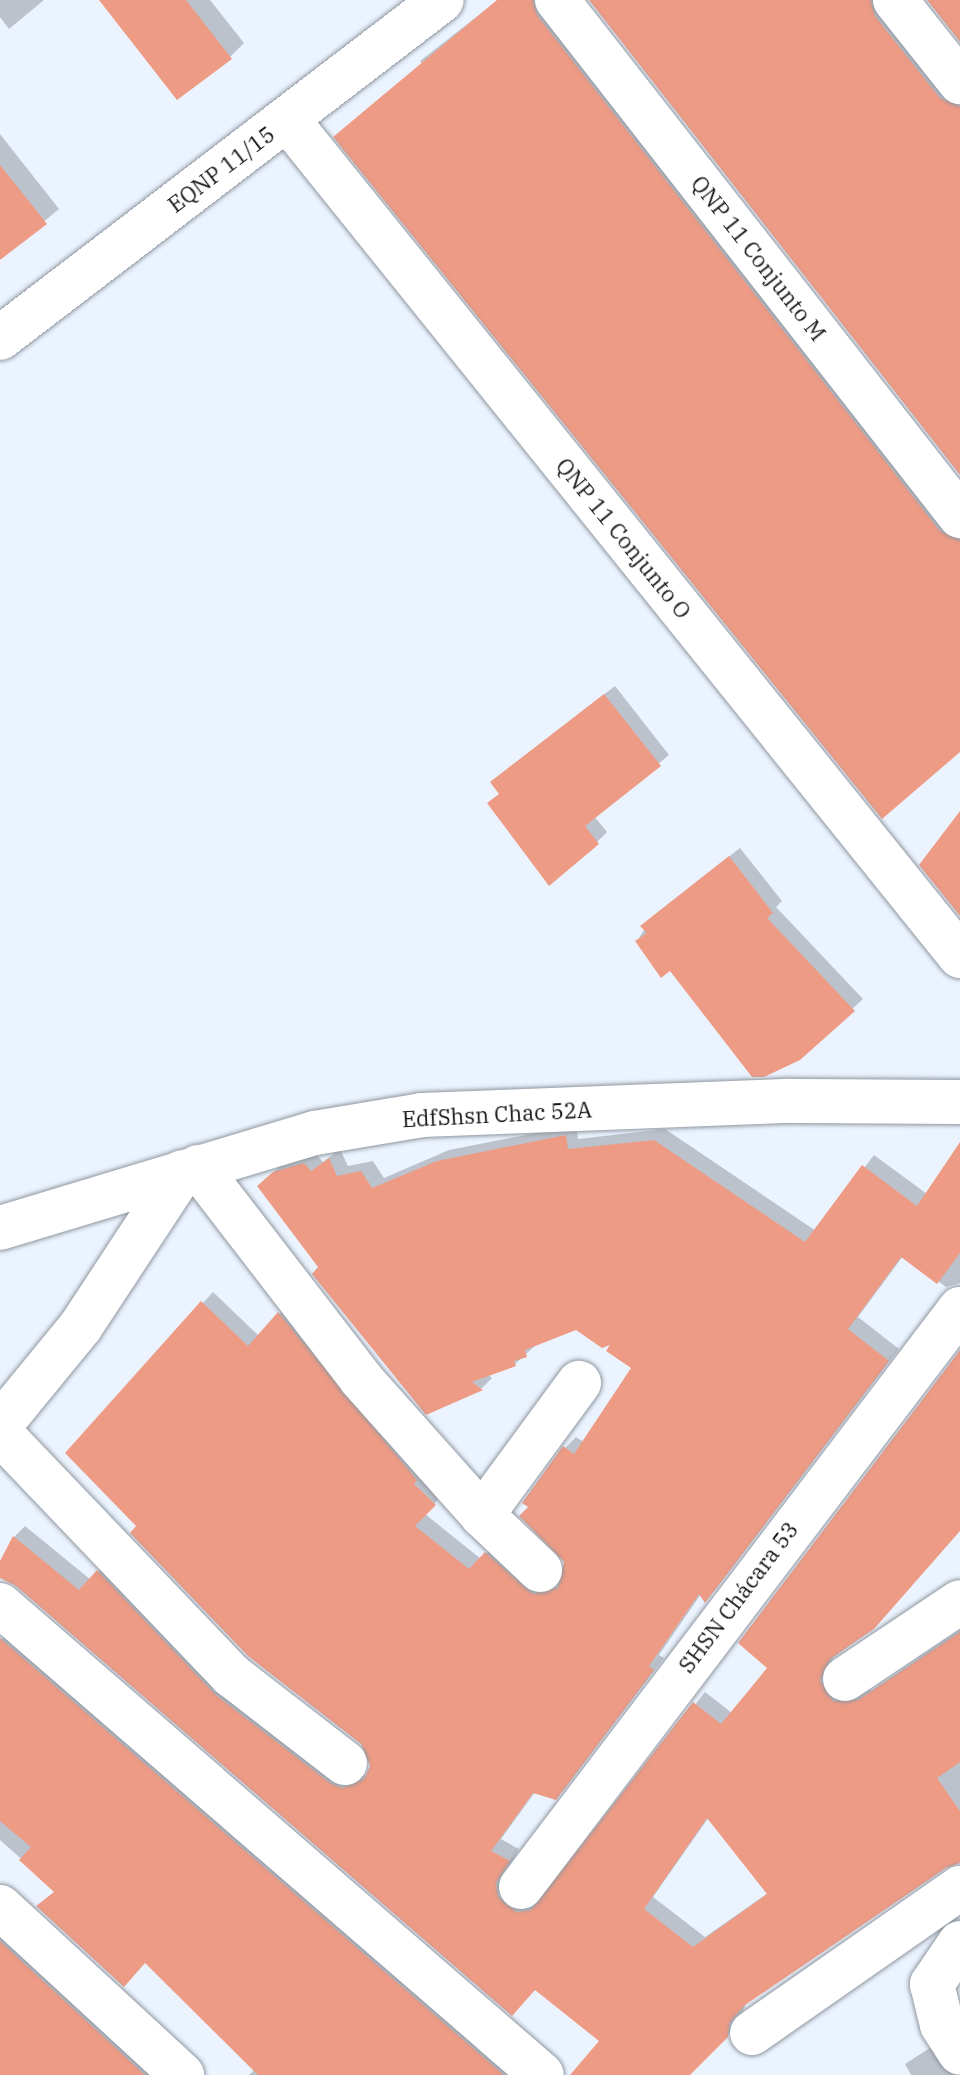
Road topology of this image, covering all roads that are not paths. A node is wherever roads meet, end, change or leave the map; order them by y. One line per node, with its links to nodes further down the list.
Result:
1 (442, 0): 5 (street, EQNP 11/15)
2 (557, 0): 7 (street, QNP 11 Conjunto M)
3 (895, 0): 4 (street)
4 (960, 82)
5 (287, 119): 6 (street, EQNP 11/15); 8 (street, QNP 11 Conjunto O)
6 (0, 338)
7 (960, 516)
8 (960, 956)
9 (960, 1102): 10 (street, EdfShsn Chac 52A)
10 (190, 1169): 11 (street, EdfShsn Chac 52A); 14 (street); 16 (street)
11 (0, 1228)
12 (960, 1309): 22 (street, SHSN Chácara 53)
13 (579, 1383): 16 (street)
14 (0, 1425)
15 (0, 1433): 21 (street)
16 (482, 1515): 17 (street)
17 (540, 1570)
18 (960, 1602): 20 (street)
19 (0, 1605): 29 (street)
20 (845, 1679)
21 (345, 1763)
22 (521, 1887)
23 (960, 1888): 26 (street)
24 (0, 1907): 28 (street)
25 (960, 1943): 27 (street)
26 (752, 2033)
27 (951, 2039)
28 (182, 2075)
29 (542, 2075)

